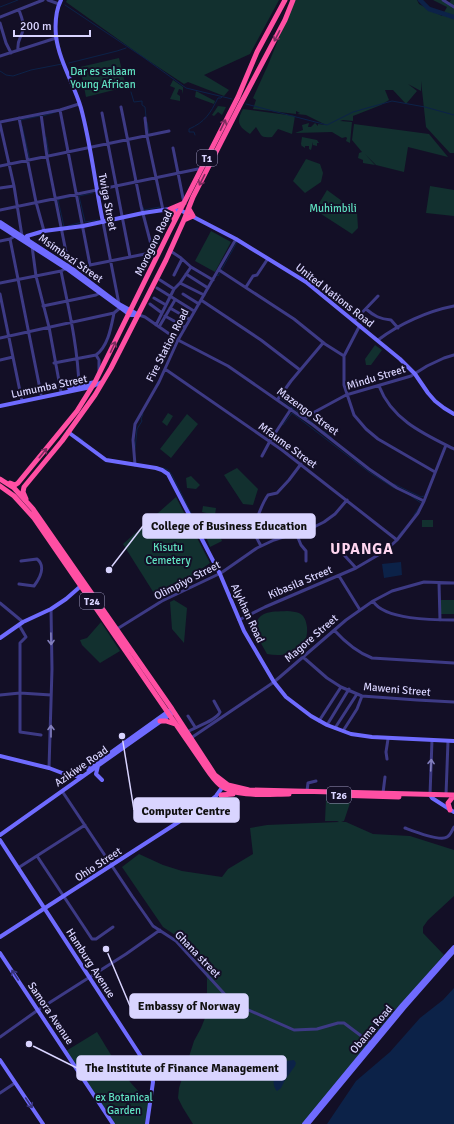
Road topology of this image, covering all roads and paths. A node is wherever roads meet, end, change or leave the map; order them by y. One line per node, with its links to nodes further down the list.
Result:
1 (43, 0): 8 (street)
2 (48, 0): 6 (street)
3 (285, 0): 15 (highway, Morogoro Road / T1)
4 (293, 0): 15 (highway, Morogoro Road / T1, one-way to 15)
5 (443, 0): 7 (street)
6 (60, 2): 11 (street)
7 (454, 7)
8 (19, 10): 9 (street); 12 (street)
9 (0, 17)
10 (0, 22): 13 (street)
11 (56, 38): 12 (street); 16 (street, Twiga Street)
12 (18, 50): 13 (street)
13 (11, 53): 14 (street)
14 (0, 56)
15 (240, 98): 47 (highway, Morogoro Road / T1, one-way to 15); 49 (highway, Morogoro Road / T1, one-way to 49)
16 (79, 104): 18 (street); 30 (street, Twiga Street)
17 (121, 107): 26 (street)
18 (60, 110): 20 (street); 31 (street)
19 (102, 113): 28 (street)
20 (41, 114): 21 (street); 32 (street)
21 (19, 118): 23 (street); 33 (street)
22 (145, 118): 25 (street)
23 (0, 123): 27 (street)
24 (169, 131): 25 (street)
25 (148, 136): 26 (street); 38 (street)
26 (128, 141): 28 (street); 39 (street)
27 (2, 143): 34 (street)
28 (108, 145): 30 (street); 41 (street)
29 (173, 148): 37 (street)
30 (89, 149): 31 (street); 43 (street, Twiga Street)
31 (68, 153): 32 (street); 44 (street)
32 (47, 157): 33 (street); 45 (street)
33 (28, 161): 34 (street); 46 (street)
34 (9, 165): 35 (street); 40 (street)
35 (0, 166)
36 (198, 169): 37 (street)
37 (177, 174): 38 (street); 47 (street)
38 (157, 178): 39 (street); 52 (street)
39 (136, 182): 41 (street); 54 (street)
40 (14, 186): 42 (street); 48 (street)
41 (116, 186): 43 (street); 57 (street)
42 (0, 188)
43 (97, 190): 44 (street); 60 (street, Twiga Street)
44 (76, 194): 45 (street); 63 (street)
45 (56, 198): 46 (street); 64 (street)
46 (36, 202): 48 (street); 65 (street)
47 (184, 203): 50 (highway); 53 (highway, Morogoro Road / T1)
48 (17, 207): 51 (street); 67 (street)
49 (189, 208): 55 (highway, Morogoro Road / T1); 56 (highway)
50 (170, 209): 52 (street, United Nations Road); 53 (street, United Nations Road); 61 (highway)
51 (0, 210)
52 (163, 210): 54 (street, United Nations Road)
53 (180, 210): 55 (street, United Nations Road); 61 (highway, Morogoro Road / T1)
54 (143, 213): 57 (street, United Nations Road); 73 (street)
55 (187, 213): 56 (street, United Nations Road); 58 (highway, Morogoro Road / T1)
56 (193, 216): 58 (highway); 70 (street, United Nations Road)
57 (122, 218): 60 (street, United Nations Road); 76 (street)
58 (184, 220): 119 (highway, Morogoro Road / T1)
59 (0, 222): 66 (street, Msimbazi Street)
60 (103, 222): 63 (street, United Nations Road); 79 (street, Twiga Street)
61 (174, 222): 75 (highway, Morogoro Road / T1)
62 (0, 226): 66 (street, Msimbazi Street)
63 (83, 226): 64 (street, United Nations Road); 80 (street)
64 (62, 229): 65 (street, United Nations Road); 82 (street)
65 (44, 231): 69 (street, United Nations Road)
66 (16, 234): 67 (street, Msimbazi Street); 68 (street)
67 (22, 237): 69 (street, Msimbazi Street); 72 (street, Msimbazi Street)
68 (10, 239): 71 (street); 88 (street)
69 (28, 239): 82 (street, Msimbazi Street)
70 (236, 239): 83 (street, Fire Station Road); 122 (street, United Nations Road)
71 (0, 241)
72 (32, 246): 82 (street, Msimbazi Street); 87 (street)
73 (153, 252): 75 (street); 76 (street)
74 (172, 252): 77 (street)
75 (158, 254): 117 (highway, Morogoro Road / T1)
76 (130, 257): 79 (street)
77 (182, 259): 81 (street); 86 (street)
78 (267, 260): 93 (street)
79 (111, 262): 80 (street); 111 (street, Twiga Street)
80 (90, 265): 82 (street)
81 (191, 267): 85 (street); 90 (street)
82 (70, 270): 84 (street); 97 (street, Msimbazi Street)
83 (219, 270): 90 (street, Fire Station Road); 93 (street)
84 (60, 271): 87 (street); 106 (street)
85 (186, 274): 92 (street); 95 (street)
86 (174, 275)
87 (36, 276): 88 (street); 110 (street)
88 (18, 280): 91 (street); 129 (street)
89 (160, 280): 96 (street)
90 (213, 280): 95 (street, Fire Station Road)
91 (0, 283)
92 (180, 283): 96 (street); 100 (street)
93 (246, 287): 134 (street)
94 (156, 288): 102 (street)
95 (208, 288): 100 (street, Fire Station Road)
96 (174, 289): 102 (street)
97 (102, 293): 106 (street); 111 (street, Msimbazi Street)
98 (0, 294): 114 (street)
99 (182, 294): 108 (street)
100 (204, 296): 105 (street, Fire Station Road)
101 (378, 296): 115 (street)
102 (170, 297): 104 (street); 109 (street)
103 (154, 298): 109 (street)
104 (175, 300): 113 (street); 116 (street)
105 (201, 300): 108 (street, Fire Station Road); 143 (street)
106 (67, 301): 110 (street); 123 (street)
107 (150, 304): 120 (street)
108 (199, 304): 116 (street, Fire Station Road)
109 (166, 305): 120 (street)
110 (44, 306): 126 (street)
111 (121, 306): 117 (street, Msimbazi Street); 118 (street)
112 (454, 306): 128 (street)
113 (170, 308): 120 (street); 121 (street)
114 (2, 309): 130 (street)
115 (366, 309): 122 (street); 128 (street)
116 (194, 311): 121 (street, Fire Station Road)
117 (130, 312): 119 (street); 145 (highway, Morogoro Road / T1, one-way to 117)
118 (114, 313): 123 (street); 135 (street)
119 (139, 315): 125 (street, Mazengo Street); 146 (highway, Morogoro Road / T1)
120 (164, 315): 125 (street); 127 (street)
121 (190, 319): 127 (street, Fire Station Road)
122 (354, 321): 124 (street, United Nations Road)
123 (72, 323): 126 (street); 139 (street)
124 (360, 325): 133 (street, United Nations Road); 137 (street)
125 (157, 326): 132 (street, Mazengo Street)
126 (48, 327): 129 (street); 141 (street)
127 (185, 327): 132 (street, Fire Station Road)
128 (398, 328): 133 (street)
129 (28, 332): 130 (street); 151 (street)
130 (9, 336): 131 (street); 138 (street)
131 (0, 338)
132 (178, 340): 142 (street, Fire Station Road); 155 (street, Mazengo Street)
133 (378, 340): 144 (street, United Nations Road)
134 (324, 343): 137 (street); 143 (street)
135 (96, 355): 139 (street); 145 (street)
136 (454, 355): 144 (street, Mindu Street)
137 (344, 356): 153 (street)
138 (13, 357): 140 (street); 154 (street)
139 (78, 359): 141 (street); 149 (street)
140 (0, 360)
141 (54, 363): 150 (street)
142 (165, 369): 161 (street, Mfaume Street); 166 (street, Fire Station Road)
143 (300, 370): 155 (street)
144 (415, 374): 148 (street, Mindu Street); 158 (street, United Nations Road)
145 (100, 375): 147 (highway, Morogoro Road / T1)
146 (102, 382): 147 (street, Lumumba Street); 160 (highway, Morogoro Road / T1)
147 (94, 384): 149 (street, Lumumba Street); 152 (highway, Morogoro Road / T1)
148 (378, 386): 153 (street, Mindu Street); 162 (street)
149 (81, 387): 150 (street, Lumumba Street); 152 (highway)
150 (60, 391): 151 (street, Lumumba Street); 154 (street, Lumumba Street)
151 (41, 394): 154 (street, Lumumba Street)
152 (88, 394): 169 (highway, Morogoro Road / T1, one-way to 152)
153 (346, 395): 159 (street, Mindu Street); 167 (street)
154 (22, 400): 156 (street, Lumumba Street)
155 (278, 400): 157 (street, Mazengo Street)
156 (0, 405)
157 (291, 410): 159 (street, Mazengo Street); 161 (street)
158 (454, 413)
159 (305, 420): 173 (street, Mazengo Street)
160 (68, 432): 166 (street, Alykhan Road); 172 (highway, Morogoro Road / T1)
161 (270, 441): 164 (street); 165 (street, Mfaume Street)
162 (446, 445): 163 (street); 167 (street, Kibasila Street)
163 (454, 449)
164 (262, 456)
165 (301, 464): 171 (street, Mfaume Street); 177 (street)
166 (135, 465): 181 (street, Alykhan Road)
167 (435, 472): 173 (street, Kibasila Street)
168 (0, 479): 169 (highway, T24)
169 (6, 482): 172 (highway, T24)
170 (0, 486): 186 (highway, T24)
171 (347, 500): 174 (street, Olimpiyo Street); 175 (street, Mfaume Street)
172 (26, 501): 186 (highway, T24)
173 (424, 501): 175 (street, Kibasila Street)
174 (296, 533): 177 (street, Olimpiyo Street); 179 (street)
175 (397, 540): 180 (street, Kibasila Street)
176 (338, 542): 180 (street)
177 (261, 546): 181 (street, Olimpiyo Street)
178 (21, 561): 185 (street)
179 (306, 561)
180 (356, 568): 182 (street, Kibasila Street)
181 (220, 574): 191 (street, Alykhan Road); 196 (street, Olimpiyo Street)
182 (339, 576): 190 (street); 191 (street, Kibasila Street)
183 (439, 583): 184 (street, Magore Street); 187 (street, Magore Street); 192 (street)
184 (454, 583)
185 (19, 584)
186 (82, 585): 189 (street); 196 (highway, T24); 211 (highway, T24)
187 (372, 601): 190 (street, Magore Street); 192 (street)
188 (0, 603): 194 (street)
189 (51, 609): 194 (street); 205 (street, one-way to 205)
190 (360, 610): 197 (street, Magore Street)
191 (239, 620): 201 (street, Alykhan Road)
192 (440, 620): 193 (street)
193 (454, 620)
194 (23, 622): 195 (street)
195 (19, 625): 198 (street); 204 (street)
196 (116, 630): 211 (highway, T24)
197 (334, 630): 199 (street, Magore Street); 200 (street)
198 (0, 638)
199 (303, 657): 201 (street, Magore Street); 202 (street, Maweni Street)
200 (454, 663)
201 (274, 682): 214 (street, Alykhan Road); 222 (street, Magore Street)
202 (341, 686): 203 (street, Maweni Street); 214 (street)
203 (349, 690): 206 (street, Maweni Street); 216 (street)
204 (20, 693): 205 (street); 207 (street); 221 (street)
205 (51, 694): 230 (street, one-way to 205)
206 (358, 694): 208 (street, Maweni Street); 218 (street)
207 (0, 695)
208 (362, 696): 210 (street, Maweni Street); 219 (street)
209 (214, 701): 217 (street)
210 (454, 702)
211 (170, 712): 213 (street, Azikiwe Road); 215 (highway, T24); 220 (highway, T24); 232 (street, Azikiwe Road)
212 (188, 716): 217 (street)
213 (160, 721): 215 (highway); 229 (street, Azikiwe Road)
214 (319, 721): 216 (street, Alykhan Road)
215 (176, 724): 237 (highway, T24)
216 (327, 725): 218 (street, Alykhan Road)
217 (195, 727): 220 (street)
218 (335, 728): 219 (street, Alykhan Road)
219 (343, 731): 223 (street, Alykhan Road)
220 (187, 732): 222 (highway, T24)
221 (41, 735)
222 (191, 738): 238 (highway, T24)
223 (388, 739): 224 (street, Alykhan Road); 228 (street)
224 (432, 740): 225 (street, Alykhan Road); 245 (street, one-way to 224)
225 (448, 741): 226 (street, Alykhan Road); 244 (street)
226 (454, 741)
227 (1, 757): 230 (street)
228 (387, 759)
229 (98, 766): 232 (street, Azikiwe Road); 234 (street)
230 (49, 768): 231 (street)
231 (70, 776): 232 (street); 236 (street)
232 (81, 776): 236 (street, Azikiwe Road); 239 (street, Azikiwe Road)
233 (385, 777): 242 (street)
234 (102, 780)
235 (316, 781): 240 (street)
236 (70, 782): 251 (street, Azikiwe Road)
237 (217, 782): 238 (highway, T24); 243 (highway)
238 (225, 787): 240 (highway, T26); 241 (highway, T26); 243 (street, Ohio Street)
239 (62, 791): 248 (street, Ghana street); 251 (street, Azikiwe Road)
240 (307, 791): 242 (highway, T26)
241 (240, 793): 243 (highway); 245 (highway, T26)
242 (383, 793): 245 (highway, T26)
243 (220, 794): 254 (street, Ohio Street)
244 (446, 795): 245 (highway, T26); 246 (highway, T26)
245 (431, 796): 246 (highway, T26); 247 (street)
246 (453, 797): 247 (highway)
247 (452, 811)
248 (85, 825): 253 (street); 254 (street, Ghana street)
249 (454, 827): 250 (street)
250 (404, 828)
251 (0, 834)
252 (0, 840): 255 (street, Hamburg Avenue)
253 (37, 856): 255 (street); 256 (street)
254 (112, 865): 256 (street, Ohio Street); 259 (street, Ghana street)
255 (18, 868): 257 (street, Hamburg Avenue)
256 (64, 897): 257 (street, Ohio Street); 258 (street)
257 (45, 909): 260 (street, Ohio Street); 264 (street, Hamburg Avenue)
258 (113, 927)
259 (160, 930): 264 (street); 267 (street, Ghana street)
260 (0, 937)
261 (454, 947): 267 (street, Obama Road)
262 (454, 951): 267 (street, Obama Road)
263 (0, 953): 265 (street, Samora Avenue, one-way to 263)
264 (90, 977): 265 (street); 273 (street, Hamburg Avenue)
265 (38, 1010): 266 (street); 272 (street, Samora Avenue)
266 (0, 1037)
267 (372, 1044): 274 (street, Obama Road); 275 (street, Obama Road)
268 (0, 1060): 269 (street)
269 (15, 1083): 270 (street); 271 (street, one-way to 271)
270 (0, 1093)
271 (43, 1124)
272 (113, 1124)
273 (147, 1124)
274 (304, 1124)
275 (308, 1124)

